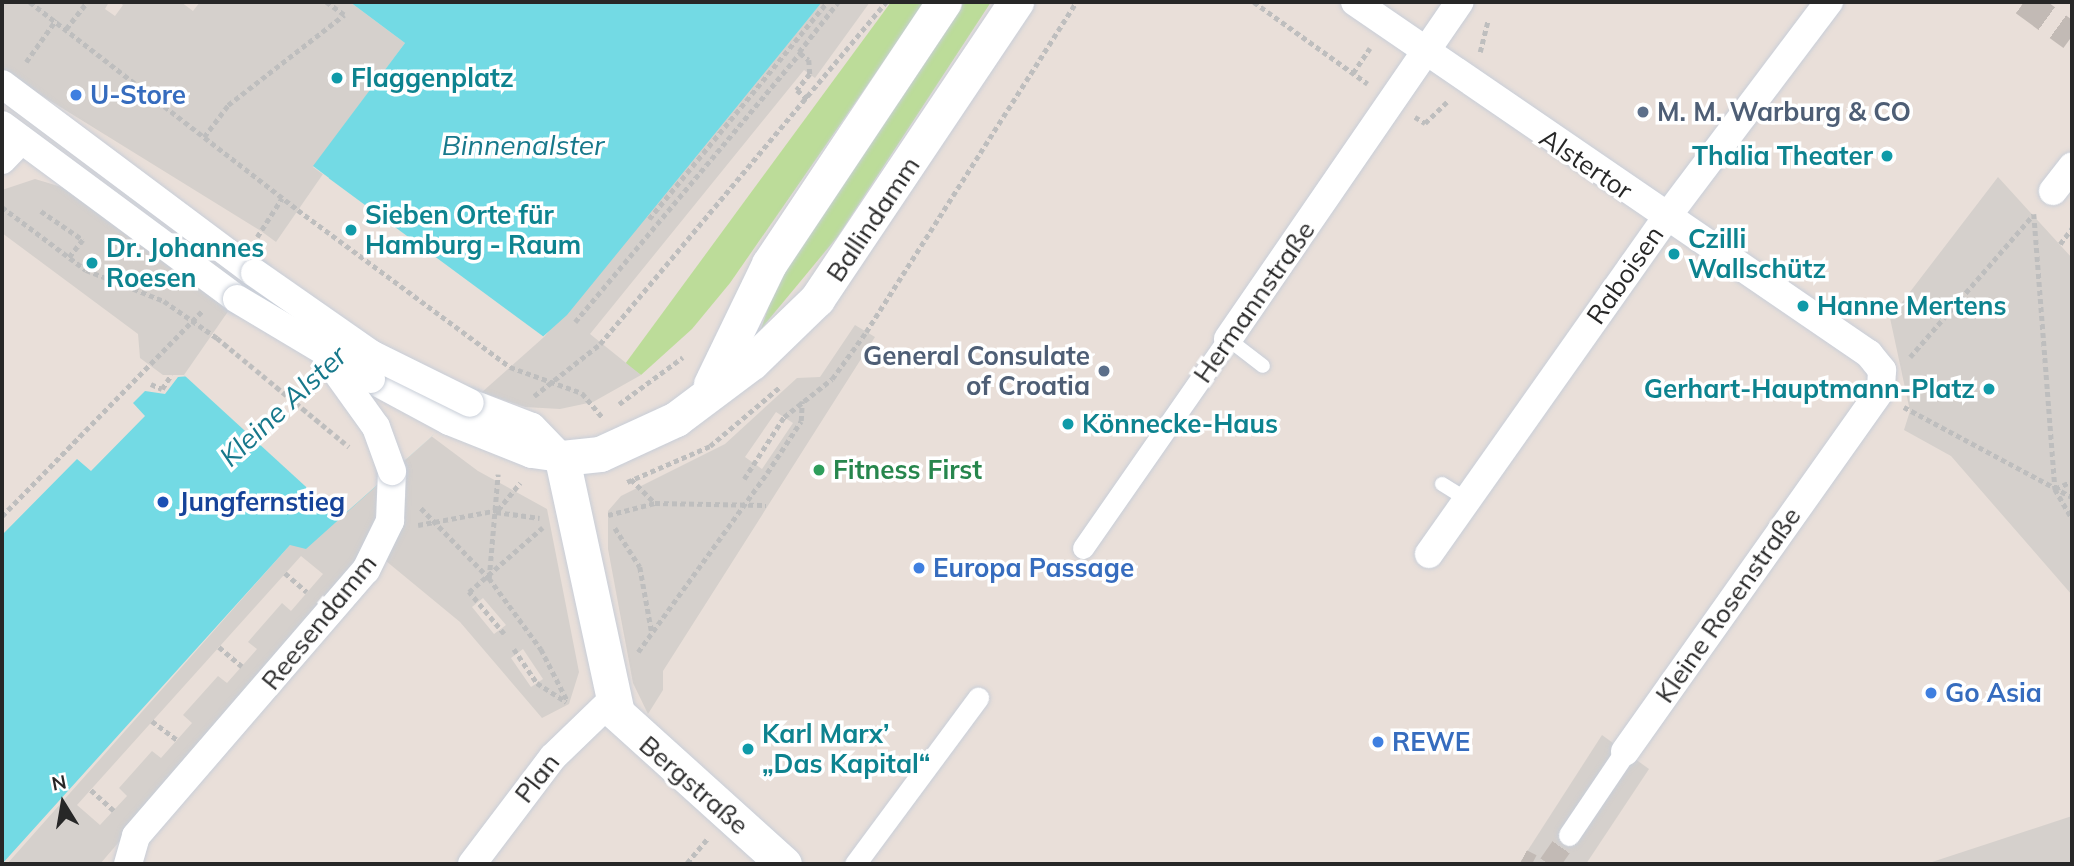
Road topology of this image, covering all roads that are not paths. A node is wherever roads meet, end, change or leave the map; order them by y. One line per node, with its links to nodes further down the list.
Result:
1 (944, 2): 16 (street, Ballindamm)
2 (1016, 2): 16 (street, Ballindamm)
3 (1355, 2): 6 (street, Alstertor)
4 (1460, 2): 6 (street, Hermannstraße)
5 (1829, 2): 11 (street, Raboisen)
6 (1426, 55): 11 (street, Alstertor); 12 (street, Hermannstraße)
7 (12, 76): 17 (street, bridge)
8 (8, 142): 13 (street, bridge)
9 (2072, 167): 10 (street)
10 (2053, 191)
11 (1666, 218): 15 (street, Alstertor); 19 (street, Raboisen)
12 (1228, 339): 14 (lane); 20 (street, Hermannstraße)
13 (324, 355): 17 (street, bridge); 26 (street, Reesendamm, bridge)
14 (1263, 366)
15 (1882, 382): 24 (street, Kleine Rosenstraße)
16 (694, 406): 17 (street, Ballindamm)
17 (567, 471): 23 (street)
18 (1442, 484): 19 (lane)
19 (1466, 499): 21 (street, Raboisen)
20 (1083, 548)
21 (1429, 554)
22 (978, 698): 29 (street)
23 (611, 701): 27 (street, Plan); 28 (street, Bergstraße)
24 (1625, 752): 25 (street, Kleine Rosenstraße)
25 (1569, 835)
26 (128, 864)
27 (472, 864)
28 (784, 864)
29 (855, 864)

